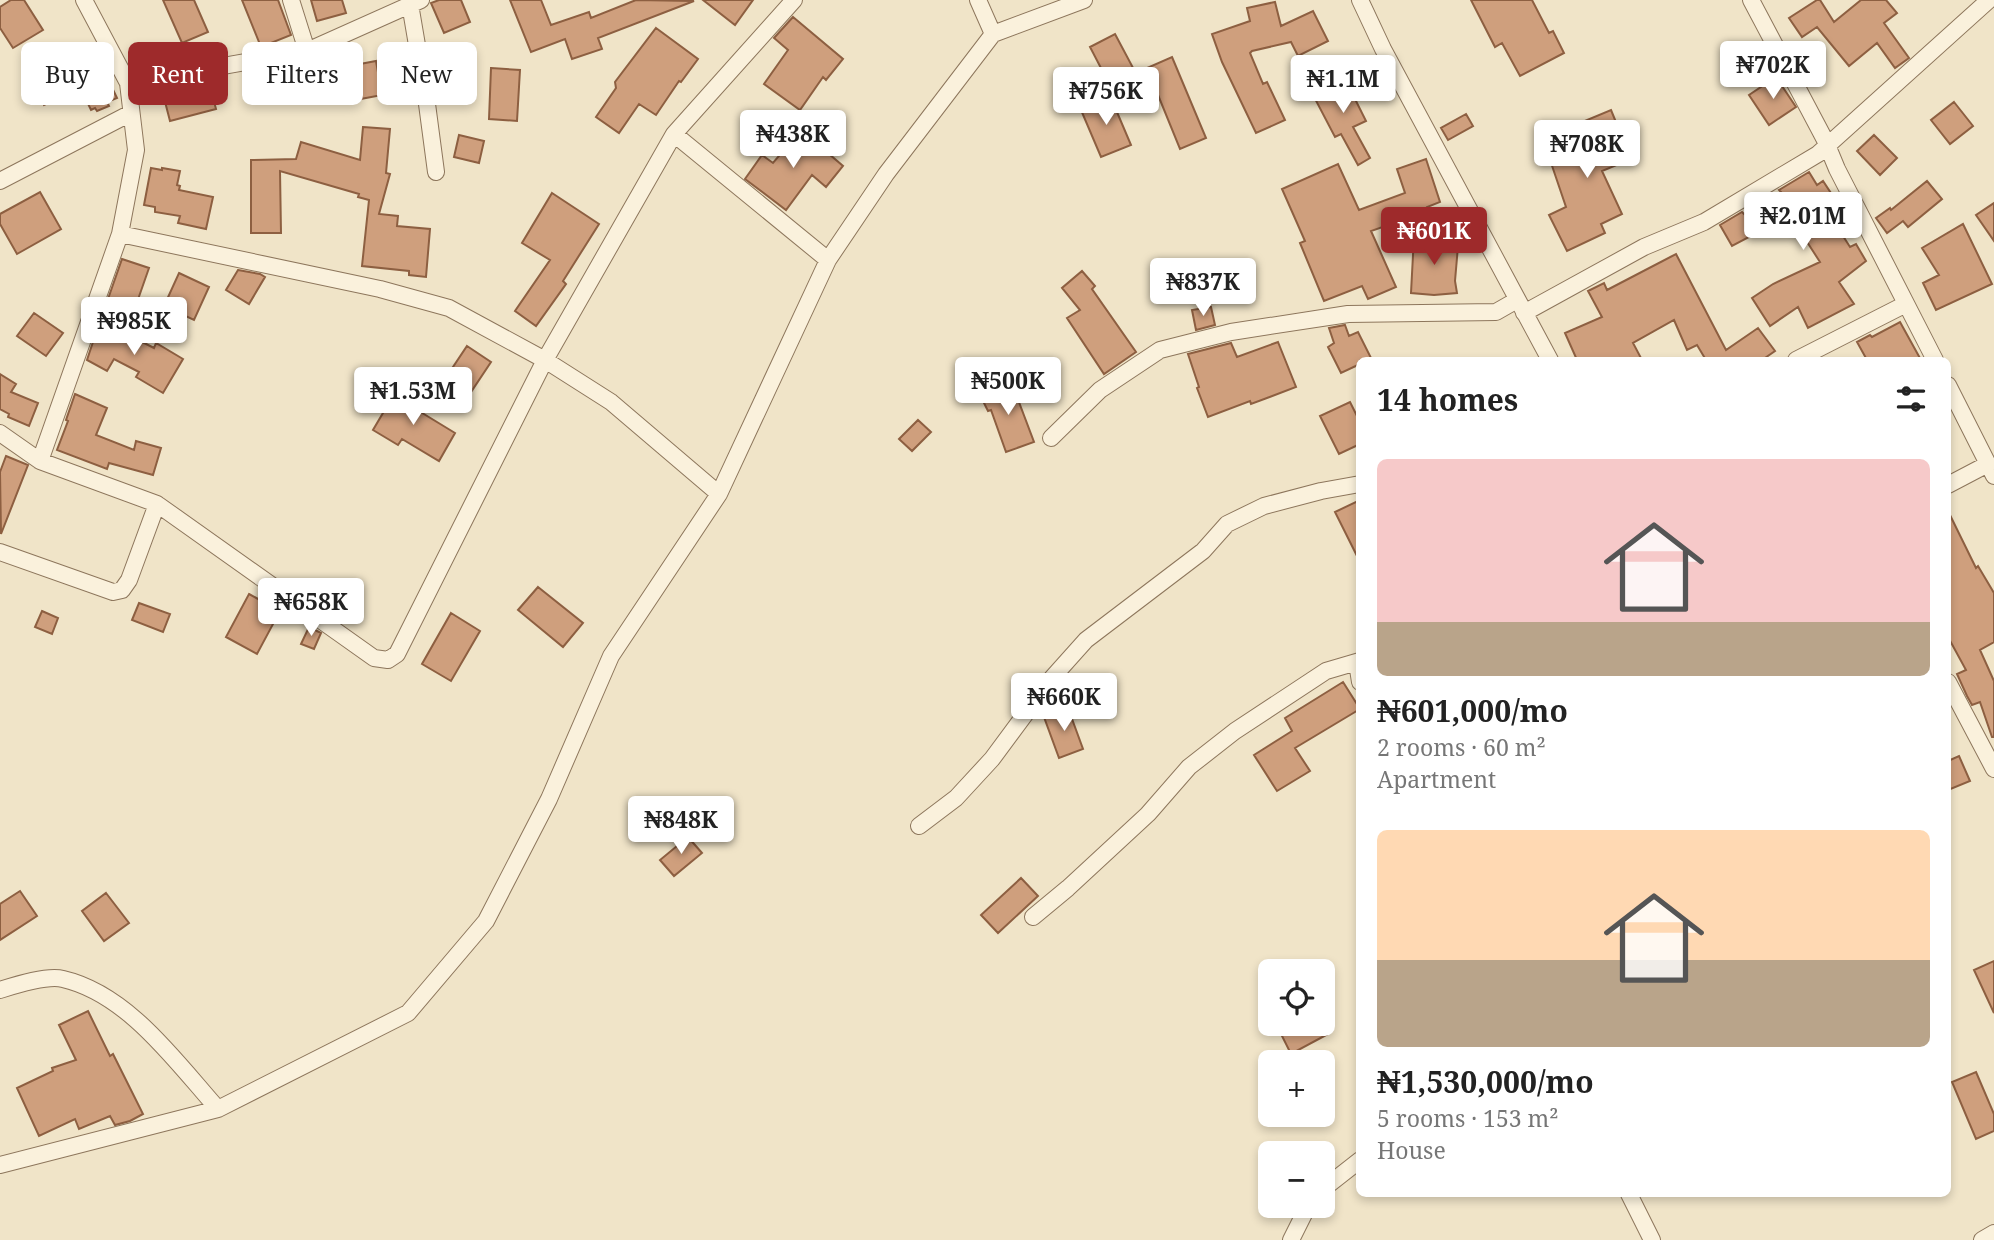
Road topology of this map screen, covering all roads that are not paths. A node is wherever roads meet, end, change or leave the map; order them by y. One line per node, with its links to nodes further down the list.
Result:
1 (84, 0): 13 (street)
2 (291, 0): 11 (street)
3 (794, 0): 16 (street)
4 (978, 0): 10 (street)
5 (1084, 0): 10 (street)
6 (1360, 0): 23 (street)
7 (1751, 0): 17 (street)
8 (415, 2): 12 (street); 18 (street)
9 (1989, 7): 17 (street)
10 (993, 34): 21 (street)
11 (304, 42)
12 (327, 42)
13 (128, 83)
14 (130, 105): 15 (street)
15 (131, 113): 19 (street); 20 (street)
16 (674, 134): 21 (street); 27 (street)
17 (1827, 147): 22 (street); 23 (street)
18 (436, 172)
19 (0, 181)
20 (120, 234): 27 (street); 31 (street)
21 (828, 260): 35 (street)
22 (1906, 304): 25 (street); 26 (street)
23 (1521, 307): 24 (street); 30 (street)
24 (1548, 357)
25 (1802, 357)
26 (1933, 357)
27 (545, 360): 35 (street); 36 (street)
28 (1951, 391): 32 (street)
29 (0, 433): 31 (street)
30 (1051, 438)
31 (40, 461): 36 (street)
32 (1991, 470): 33 (street)
33 (1951, 484)
34 (1356, 485): 41 (street)
35 (719, 494): 44 (street)
36 (157, 504): 37 (street)
37 (0, 552)
38 (1356, 665): 42 (street)
39 (1951, 687): 40 (street)
40 (1992, 761)
41 (919, 826)
42 (1033, 917)
43 (0, 990): 44 (street)
44 (218, 1109): 46 (street)
45 (1356, 1163): 47 (street)
46 (0, 1165)
47 (1335, 1180)
48 (1631, 1197): 52 (street)
49 (1302, 1218): 51 (street)
50 (1994, 1233): 53 (street)
51 (1292, 1240)
52 (1653, 1240)
53 (1982, 1240)

